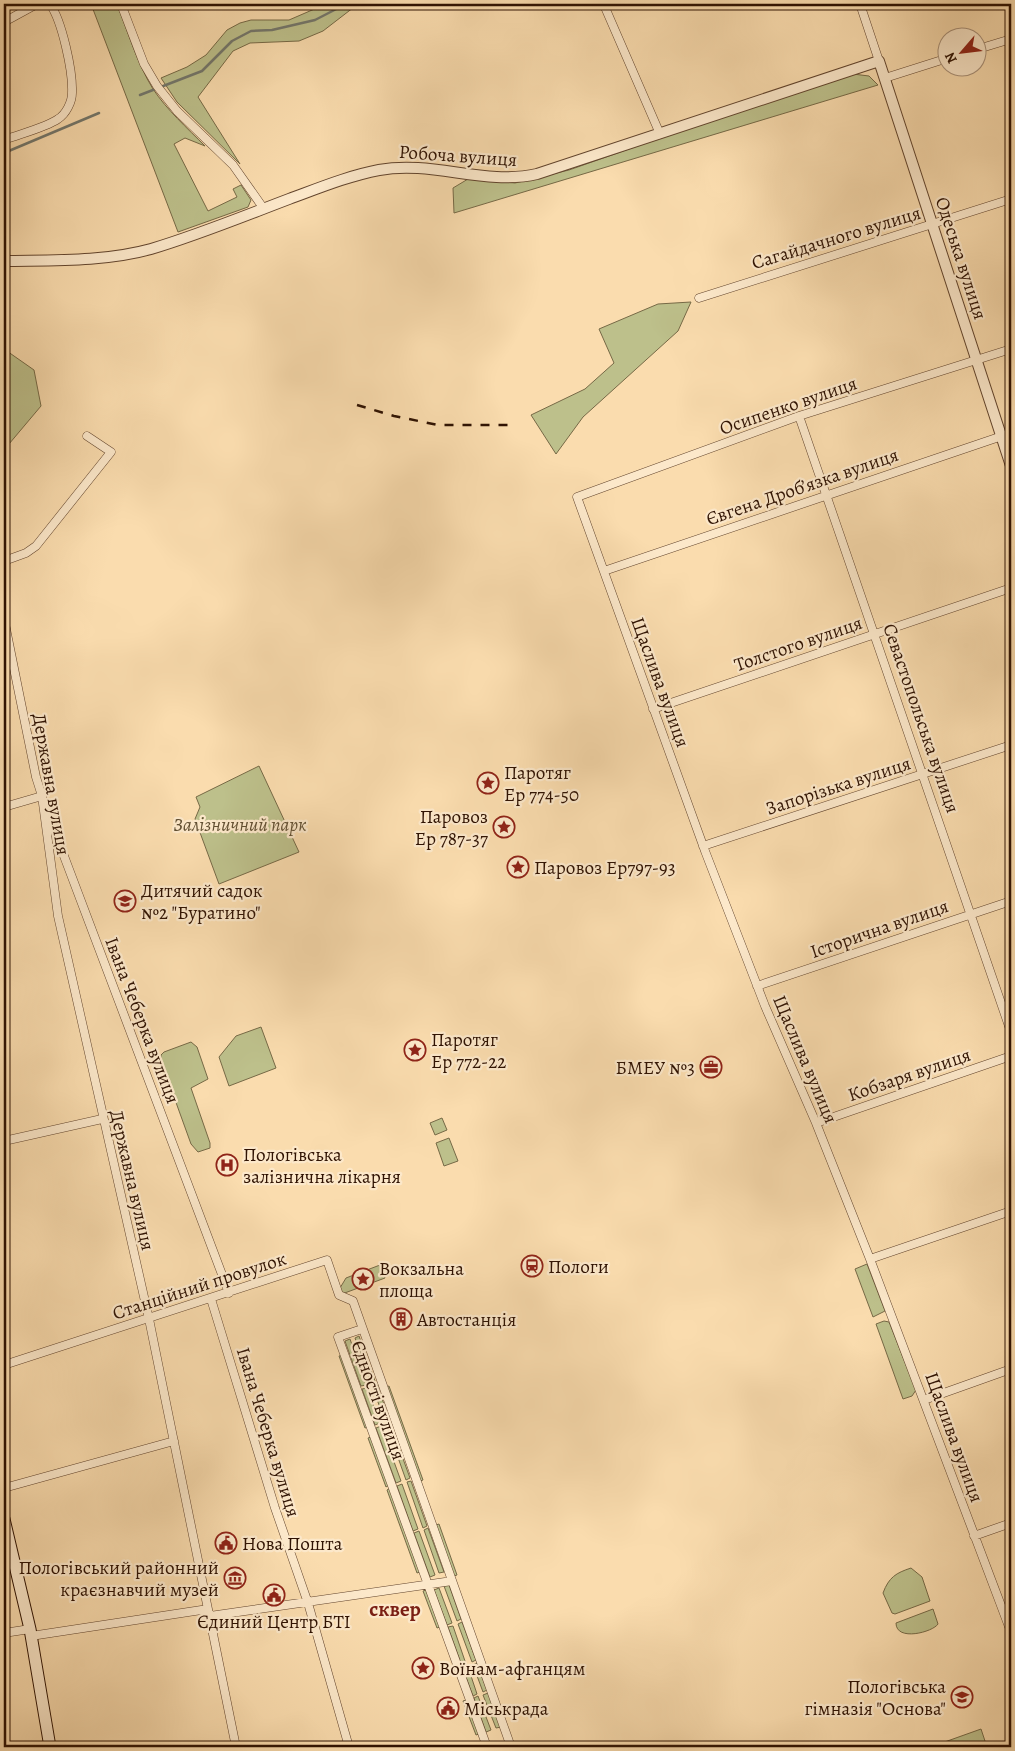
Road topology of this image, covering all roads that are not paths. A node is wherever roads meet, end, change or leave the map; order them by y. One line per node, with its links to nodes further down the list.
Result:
1 (36, 4): 6 (street)
2 (50, 4): 13 (street)
3 (121, 4): 15 (street)
4 (606, 4): 12 (street)
5 (860, 4): 9 (street)
6 (4, 22)
7 (1011, 39): 8 (street)
8 (988, 46)
9 (879, 61): 11 (street, Одеська вулиця); 12 (street, Робоча вулиця)
10 (938, 61): 11 (street)
11 (885, 78): 16 (street, Одеська вулиця)
12 (660, 134): 15 (street, Робоча вулиця)
13 (4, 140)
14 (1011, 199): 16 (street, Сагайдачного вулиця)
15 (264, 209): 17 (street, Робоча вулиця)
16 (933, 224): 18 (street, Сагайдачного вулиця); 20 (street, Одеська вулиця)
17 (4, 261)
18 (699, 298)
19 (1011, 349): 20 (street, Осипенко вулиця)
20 (976, 360): 21 (street, Осипенко вулиця); 22 (street, Одеська вулиця)
21 (799, 416): 25 (street, Севастопольська вулиця); 26 (street, Осипенко вулиця)
22 (1006, 435): 24 (street, Одеська вулиця); 25 (street, Євгена Дроб’язка вулиця)
23 (87, 436): 27 (street)
24 (1011, 466)
25 (826, 495): 28 (street, Євгена Дроб’язка вулиця); 31 (street, Севастопольська вулиця)
26 (576, 497): 28 (street, Щаслива вулиця)
27 (4, 561)
28 (604, 571): 32 (street, Щаслива вулиця)
29 (1011, 588): 31 (street, Толстого вулиця)
30 (4, 619): 35 (street, Державна вулиця)
31 (876, 634): 32 (street, Толстого вулиця); 34 (street, Севастопольська вулиця)
32 (653, 709): 37 (street, Щаслива вулиця)
33 (1011, 745): 34 (street, Запорізька вулиця)
34 (924, 774): 37 (street, Запорізька вулиця); 39 (street, Севастопольська вулиця)
35 (42, 796): 36 (street); 43 (street, Державна вулиця); 48 (street, Івана Чеберка вулиця)
36 (4, 807)
37 (703, 846): 40 (street, Щаслива вулиця)
38 (1011, 901): 39 (street, Історична вулиця)
39 (972, 914): 40 (street, Історична вулиця); 41 (street, Севастопольська вулиця)
40 (757, 986): 44 (street, Щаслива вулиця)
41 (1011, 1032)
42 (1011, 1056): 44 (street, Кобзаря вулиця)
43 (102, 1119): 45 (street); 50 (street, Державна вулиця)
44 (816, 1123): 47 (street, Щаслива вулиця)
45 (4, 1141)
46 (1011, 1212): 47 (street)
47 (870, 1259): 54 (street, Щаслива вулиця)
48 (229, 1293): 49 (street, Станційний провулок); 51 (street, Станційний провулок)
49 (211, 1299): 50 (street, Станційний провулок); 62 (street, Івана Чеберка вулиця)
50 (149, 1319): 52 (street, Станційний провулок); 55 (street, Державна вулиця)
51 (362, 1329): 60 (street, Єдності вулиця); 61 (street, Єдності вулиця)
52 (4, 1365)
53 (1011, 1369): 54 (street)
54 (924, 1400): 59 (street, Щаслива вулиця)
55 (174, 1441): 56 (street); 63 (street, Державна вулиця)
56 (4, 1488)
57 (4, 1519): 67 (main road)
58 (1011, 1523): 59 (street)
59 (974, 1536): 64 (street, Щаслива вулиця)
60 (452, 1581): 61 (street); 72 (street, Єдності вулиця)
61 (429, 1584): 62 (street); 71 (street, Єдності вулиця)
62 (308, 1603): 63 (street); 70 (street, Івана Чеберка вулиця)
63 (209, 1612): 67 (street); 69 (street, Державна вулиця)
64 (1008, 1615): 65 (street, Щаслива вулиця)
65 (1011, 1632)
66 (4, 1633): 67 (street)
67 (30, 1633): 68 (main road)
68 (50, 1747)
69 (236, 1747)
70 (350, 1747)
71 (487, 1747)
72 (511, 1747)

